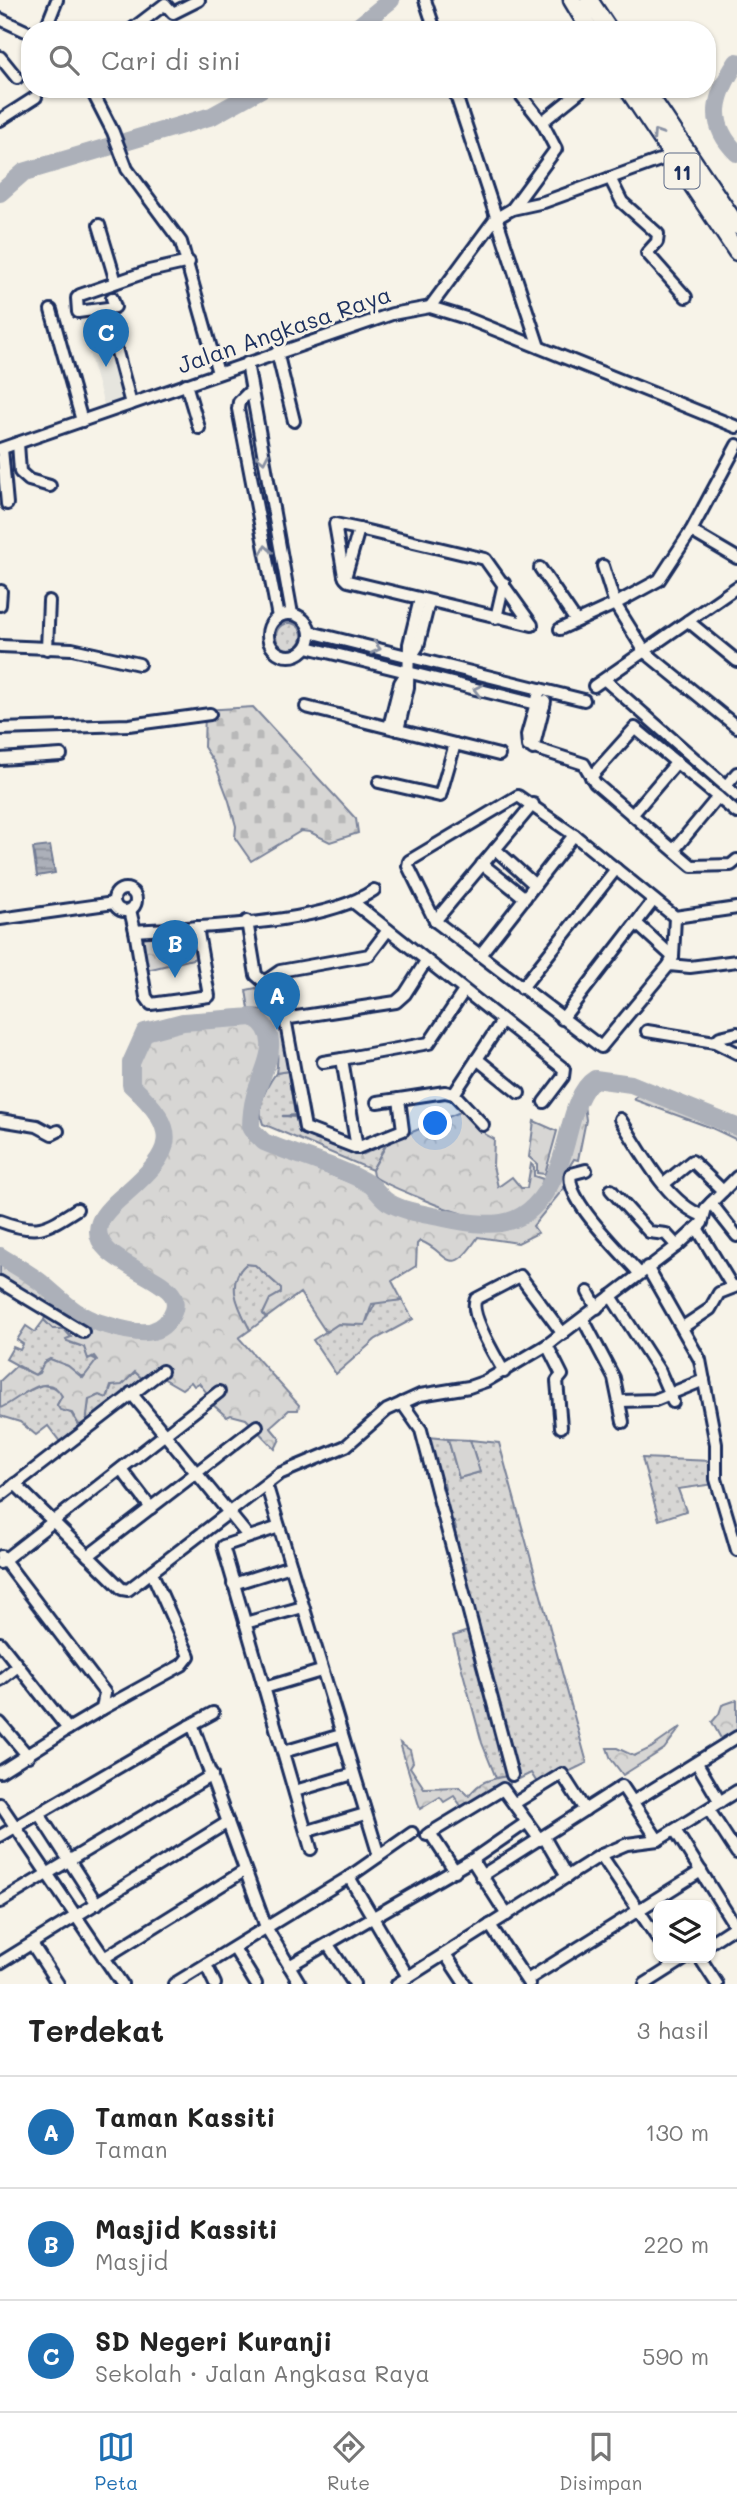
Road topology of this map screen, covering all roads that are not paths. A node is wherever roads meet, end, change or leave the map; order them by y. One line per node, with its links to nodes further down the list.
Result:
1 (57, 0): 6 (street)
2 (199, 0): 7 (street)
3 (425, 1): 8 (street)
4 (579, 2): 9 (highway); 10 (highway)
5 (0, 19): 11 (street)
6 (49, 21)
7 (142, 21)
8 (432, 21)
9 (586, 21)
10 (599, 21)
11 (21, 29)
12 (0, 57): 13 (street)
13 (17, 78)
14 (34, 98): 21 (street)
15 (96, 98): 30 (street)
16 (457, 98): 26 (street)
17 (523, 98): 22 (street)
18 (571, 98): 22 (street)
19 (634, 98): 23 (highway, 11, one-way to 19)
20 (651, 98): 28 (highway, 11)
21 (0, 120)
22 (542, 121): 25 (street)
23 (671, 156): 24 (street); 29 (highway, 11)
24 (610, 178): 25 (street); 32 (street)
25 (512, 209): 26 (street)
26 (495, 219): 34 (street); 37 (street)
27 (99, 225): 31 (street)
28 (737, 226)
29 (737, 252)
30 (189, 262): 31 (street); 40 (street)
31 (116, 282): 36 (street)
32 (686, 297)
33 (112, 298): 36 (street)
34 (430, 307): 37 (street, Jalan Angkasa Raya); 38 (street, Jalan Angkasa Raya)
35 (51, 310): 44 (street)
36 (106, 311): 43 (street)
37 (539, 347): 46 (street, Jalan Angkasa Raya)
38 (277, 352): 39 (street, Jalan Angkasa Raya); 45 (street)
39 (249, 368): 40 (street, Jalan Angkasa Raya); 42 (street)
40 (218, 373): 41 (street, Jalan Angkasa Raya)
41 (186, 384): 43 (street, Jalan Angkasa Raya); 47 (street)
42 (250, 391): 52 (street, one-way to 52); 53 (street)
43 (131, 404): 44 (street, Jalan Angkasa Raya)
44 (82, 421): 48 (street, Jalan Angkasa Raya)
45 (294, 421)
46 (737, 427)
47 (199, 428)
48 (18, 443): 50 (street, Jalan Angkasa Raya); 51 (street)
49 (737, 444): 56 (street)
50 (1, 449): 54 (street)
51 (50, 486)
52 (270, 498): 53 (street); 68 (street)
53 (257, 501): 69 (street, one-way to 53)
54 (7, 504)
55 (359, 529): 60 (street); 60 (street); 61 (street)
56 (691, 531): 57 (street); 66 (street)
57 (737, 558)
58 (603, 566): 66 (street)
59 (540, 568): 71 (street)
60 (345, 578): 65 (street)
61 (504, 583): 70 (street); 70 (street)
62 (737, 587): 72 (street)
63 (1, 591): 67 (street)
64 (49, 601): 77 (street)
65 (425, 601): 70 (street); 79 (street)
66 (615, 604): 71 (street); 78 (street)
67 (0, 605)
68 (292, 614): 69 (street); 74 (street)
69 (278, 617): 76 (street)
70 (496, 618)
71 (576, 621): 73 (street)
72 (688, 621): 78 (street); 80 (street)
73 (559, 629)
74 (310, 632): 76 (street); 79 (street, one-way to 79)
75 (0, 646): 77 (street)
76 (307, 647): 82 (street)
77 (47, 649): 81 (street)
78 (645, 652): 88 (street); 99 (street)
79 (411, 657): 82 (street); 83 (street)
80 (737, 661)
81 (139, 664)
82 (407, 672): 85 (street, one-way to 82); 90 (street)
83 (544, 690): 84 (street); 85 (street)
84 (584, 700)
85 (540, 705): 97 (street)
86 (306, 707): 90 (street)
87 (210, 714): 89 (street)
88 (737, 727)
89 (0, 729)
90 (393, 729): 91 (street)
91 (455, 744): 93 (street); 98 (street)
92 (61, 755): 94 (street)
93 (499, 755)
94 (0, 760)
95 (677, 762): 97 (street); 101 (street); 104 (street)
96 (737, 773): 99 (street)
97 (591, 777): 104 (street)
98 (379, 782)
99 (725, 787): 100 (street)
100 (737, 796)
101 (719, 797): 103 (street); 107 (street)
102 (533, 804): 105 (street); 106 (street); 122 (street)
103 (737, 813)
104 (632, 815): 107 (street)
105 (574, 835): 110 (street); 111 (street)
106 (495, 849): 109 (street); 111 (street)
107 (674, 850): 108 (street)
108 (737, 860)
109 (482, 864): 113 (street); 122 (street)
110 (616, 869): 114 (street); 132 (street)
111 (535, 885): 113 (street)
112 (374, 890): 115 (street)
113 (525, 898): 127 (street)
114 (653, 901): 119 (street); 123 (street)
115 (353, 902): 121 (street); 125 (street)
116 (114, 903): 118 (street); 118 (street); 120 (street)
117 (737, 908): 119 (street)
118 (131, 910): 126 (street)
119 (675, 917): 129 (street)
120 (0, 919)
121 (247, 921): 124 (street); 131 (street)
122 (435, 921): 127 (street)
123 (637, 924): 129 (street); 135 (street)
124 (197, 926): 126 (street); 126 (street)
125 (388, 930): 128 (street); 131 (street)
126 (135, 931)
127 (480, 955): 132 (street)
128 (426, 961): 133 (street); 134 (street)
129 (671, 961): 130 (street); 135 (street)
130 (737, 961)
131 (264, 982): 134 (street)
132 (522, 988): 135 (street)
133 (464, 991): 136 (street); 141 (street)
134 (285, 1018): 153 (street)
135 (562, 1019)
136 (502, 1021): 142 (street); 148 (street)
137 (647, 1031): 139 (street)
138 (737, 1033): 139 (street)
139 (715, 1042): 140 (street)
140 (737, 1053)
141 (342, 1059): 143 (street); 153 (street)
142 (477, 1059): 144 (street); 145 (street)
143 (323, 1062)
144 (519, 1093)
145 (454, 1094): 146 (street); 151 (street)
146 (399, 1099): 147 (street); 153 (street)
147 (377, 1102)
148 (544, 1102)
149 (0, 1119): 152 (street)
150 (620, 1119): 156 (street)
151 (483, 1125)
152 (58, 1131)
153 (357, 1148)
154 (586, 1170): 166 (street)
155 (737, 1177): 158 (street)
156 (665, 1183): 158 (street); 161 (street)
157 (611, 1190): 165 (street)
158 (723, 1191): 159 (street)
159 (711, 1203): 161 (street); 164 (street)
160 (77, 1209): 162 (street)
161 (703, 1216): 163 (street)
162 (0, 1221)
163 (697, 1228): 165 (street); 168 (street)
164 (737, 1236)
165 (677, 1246): 166 (street)
166 (643, 1270): 170 (street); 173 (street)
167 (0, 1282): 174 (street)
168 (735, 1286): 173 (street)
169 (588, 1292): 171 (street)
170 (611, 1296): 171 (street); 182 (street)
171 (597, 1308): 172 (street)
172 (583, 1319): 175 (street); 183 (street)
173 (683, 1327): 179 (street)
174 (83, 1332)
175 (563, 1334): 176 (street); 178 (street)
176 (547, 1345): 178 (street); 187 (street)
177 (162, 1371): 181 (street)
178 (504, 1372): 184 (street)
179 (704, 1380): 182 (street); 199 (street)
180 (219, 1392): 188 (street)
181 (131, 1393): 188 (street); 191 (street)
182 (671, 1398): 183 (street)
183 (621, 1401): 185 (street)
184 (402, 1403): 195 (street); 225 (street)
185 (623, 1422)
186 (257, 1426): 190 (street)
187 (561, 1427)
188 (167, 1434): 189 (street); 190 (street)
189 (121, 1469): 194 (street); 196 (street)
190 (198, 1472): 194 (street); 195 (street)
191 (15, 1484): 193 (street); 196 (street)
192 (268, 1490): 197 (street)
193 (0, 1496)
194 (151, 1508): 200 (street)
195 (228, 1511): 198 (street); 203 (street)
196 (52, 1520): 200 (street); 201 (street)
197 (279, 1527): 198 (street); 202 (street)
198 (248, 1536): 204 (street)
199 (737, 1550)
200 (88, 1556): 203 (street)
201 (1, 1559): 212 (street)
202 (290, 1566): 204 (street); 205 (street)
203 (152, 1573): 212 (street)
204 (233, 1584): 206 (street)
205 (303, 1607): 206 (street); 209 (street)
206 (245, 1623): 211 (street)
207 (0, 1643): 208 (street)
208 (18, 1666): 210 (street); 216 (street)
209 (321, 1671): 211 (street); 217 (street)
210 (0, 1680)
211 (264, 1688): 219 (street)
212 (102, 1709): 216 (street)
213 (213, 1713): 215 (street)
214 (0, 1723): 220 (street)
215 (189, 1726): 224 (street); 234 (street)
216 (68, 1729): 220 (street)
217 (341, 1735): 219 (street); 223 (street)
218 (737, 1737): 221 (street)
219 (283, 1752): 226 (street)
220 (27, 1756): 222 (street)
221 (696, 1763): 228 (street); 229 (street)
222 (0, 1772)
223 (353, 1774): 226 (street); 235 (street)
224 (212, 1775): 236 (street); 249 (street)
225 (512, 1775)
226 (295, 1791): 240 (street)
227 (737, 1791): 229 (street)
228 (634, 1801): 232 (street); 244 (street)
229 (720, 1802): 233 (street)
230 (515, 1803): 232 (street); 237 (street); 252 (street)
231 (0, 1804): 238 (street)
232 (585, 1810): 243 (street)
233 (709, 1810): 239 (street); 245 (street)
234 (38, 1814): 238 (street); 249 (street)
235 (365, 1814): 240 (street); 248 (street)
236 (228, 1822): 251 (street); 259 (street)
237 (527, 1822): 243 (street); 250 (street)
238 (17, 1826): 242 (street); 254 (street)
239 (676, 1830): 244 (street); 253 (street)
240 (308, 1831): 246 (street)
241 (412, 1833): 248 (street)
242 (0, 1836)
243 (542, 1839): 255 (street); 257 (street)
244 (659, 1839): 247 (street)
245 (735, 1847)
246 (311, 1849)
247 (601, 1855): 257 (street); 260 (street)
248 (379, 1856): 256 (street)
249 (70, 1860): 254 (street); 259 (street)
250 (472, 1860): 252 (street); 255 (street)
251 (244, 1871): 266 (street); 273 (street)
252 (454, 1871): 263 (street)
253 (701, 1871): 260 (street); 265 (street)
254 (46, 1874): 258 (street); 262 (street)
255 (481, 1876): 261 (street)
256 (349, 1877): 263 (street); 266 (street)
257 (567, 1877): 261 (street)
258 (0, 1902)
259 (97, 1905): 262 (street)
260 (638, 1908): 267 (street); 280 (street)
261 (507, 1915): 264 (street)
262 (76, 1917): 269 (street); 273 (street)
263 (373, 1917): 270 (street); 279 (street)
264 (490, 1925): 272 (street); 280 (street)
265 (736, 1925): 268 (street)
266 (266, 1927): 271 (street); 278 (street)
267 (653, 1931)
268 (716, 1939)
269 (32, 1944): 274 (street); 281 (street)
270 (329, 1946): 278 (street); 287 (street)
271 (234, 1948): 277 (street); 285 (street)
272 (445, 1954): 279 (street); 289 (street)
273 (104, 1958): 282 (street)
274 (0, 1963)
275 (671, 1963): 290 (street)
276 (703, 1963): 291 (street)
277 (206, 1965): 283 (street); 284 (street)
278 (289, 1966): 286 (street)
279 (412, 1979): 288 (street)
280 (528, 1982)
281 (58, 1984)
282 (122, 1984)
283 (174, 1984)
284 (215, 1984)
285 (256, 1984)
286 (300, 1984)
287 (354, 1984)
288 (397, 1984)
289 (465, 1984)
290 (645, 1984)
291 (717, 1984)

